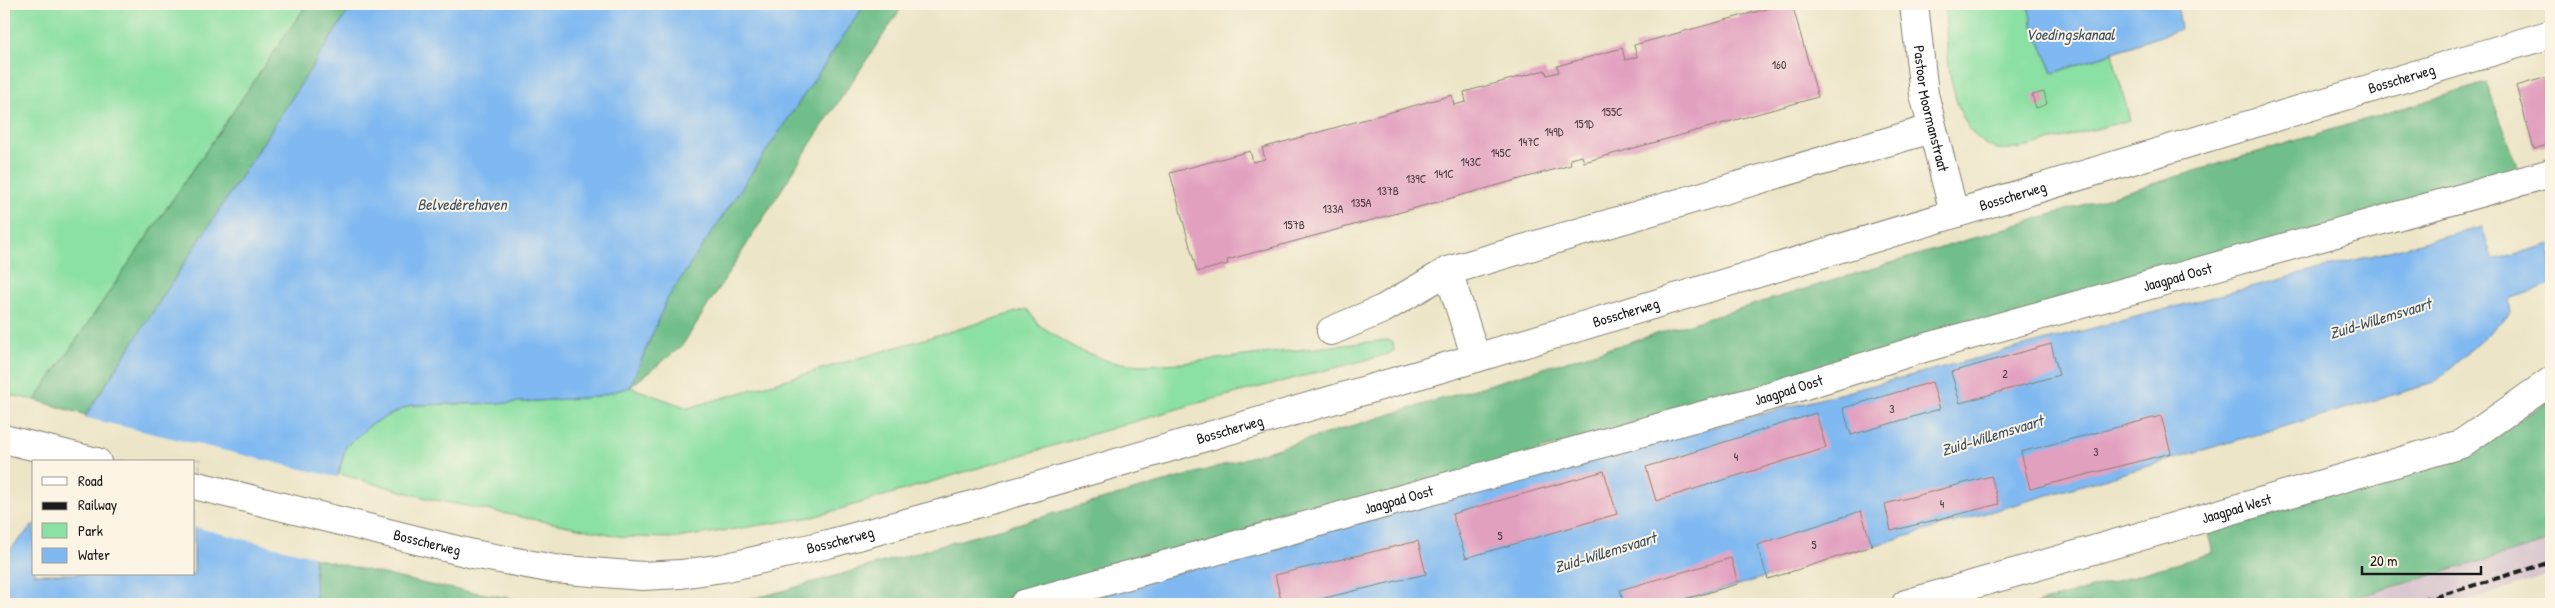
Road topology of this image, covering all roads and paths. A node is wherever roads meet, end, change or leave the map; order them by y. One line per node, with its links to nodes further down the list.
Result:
1 (1914, 4): 3 (street, Pastoor Moormanstraat)
2 (2551, 34): 5 (street, Bosscherweg)
3 (1931, 129): 5 (street, Pastoor Moormanstraat); 6 (street)
4 (2551, 173): 13 (street, Jaagpad Oost)
5 (1954, 213): 8 (street, Bosscherweg)
6 (1448, 271): 7 (street); 8 (street)
7 (1332, 331)
8 (1476, 358): 12 (street, Bosscherweg)
9 (2551, 380): 14 (street, Jaagpad West)
10 (4, 439): 11 (street)
11 (88, 460)
12 (195, 486)
13 (1024, 604)
14 (1906, 604)

